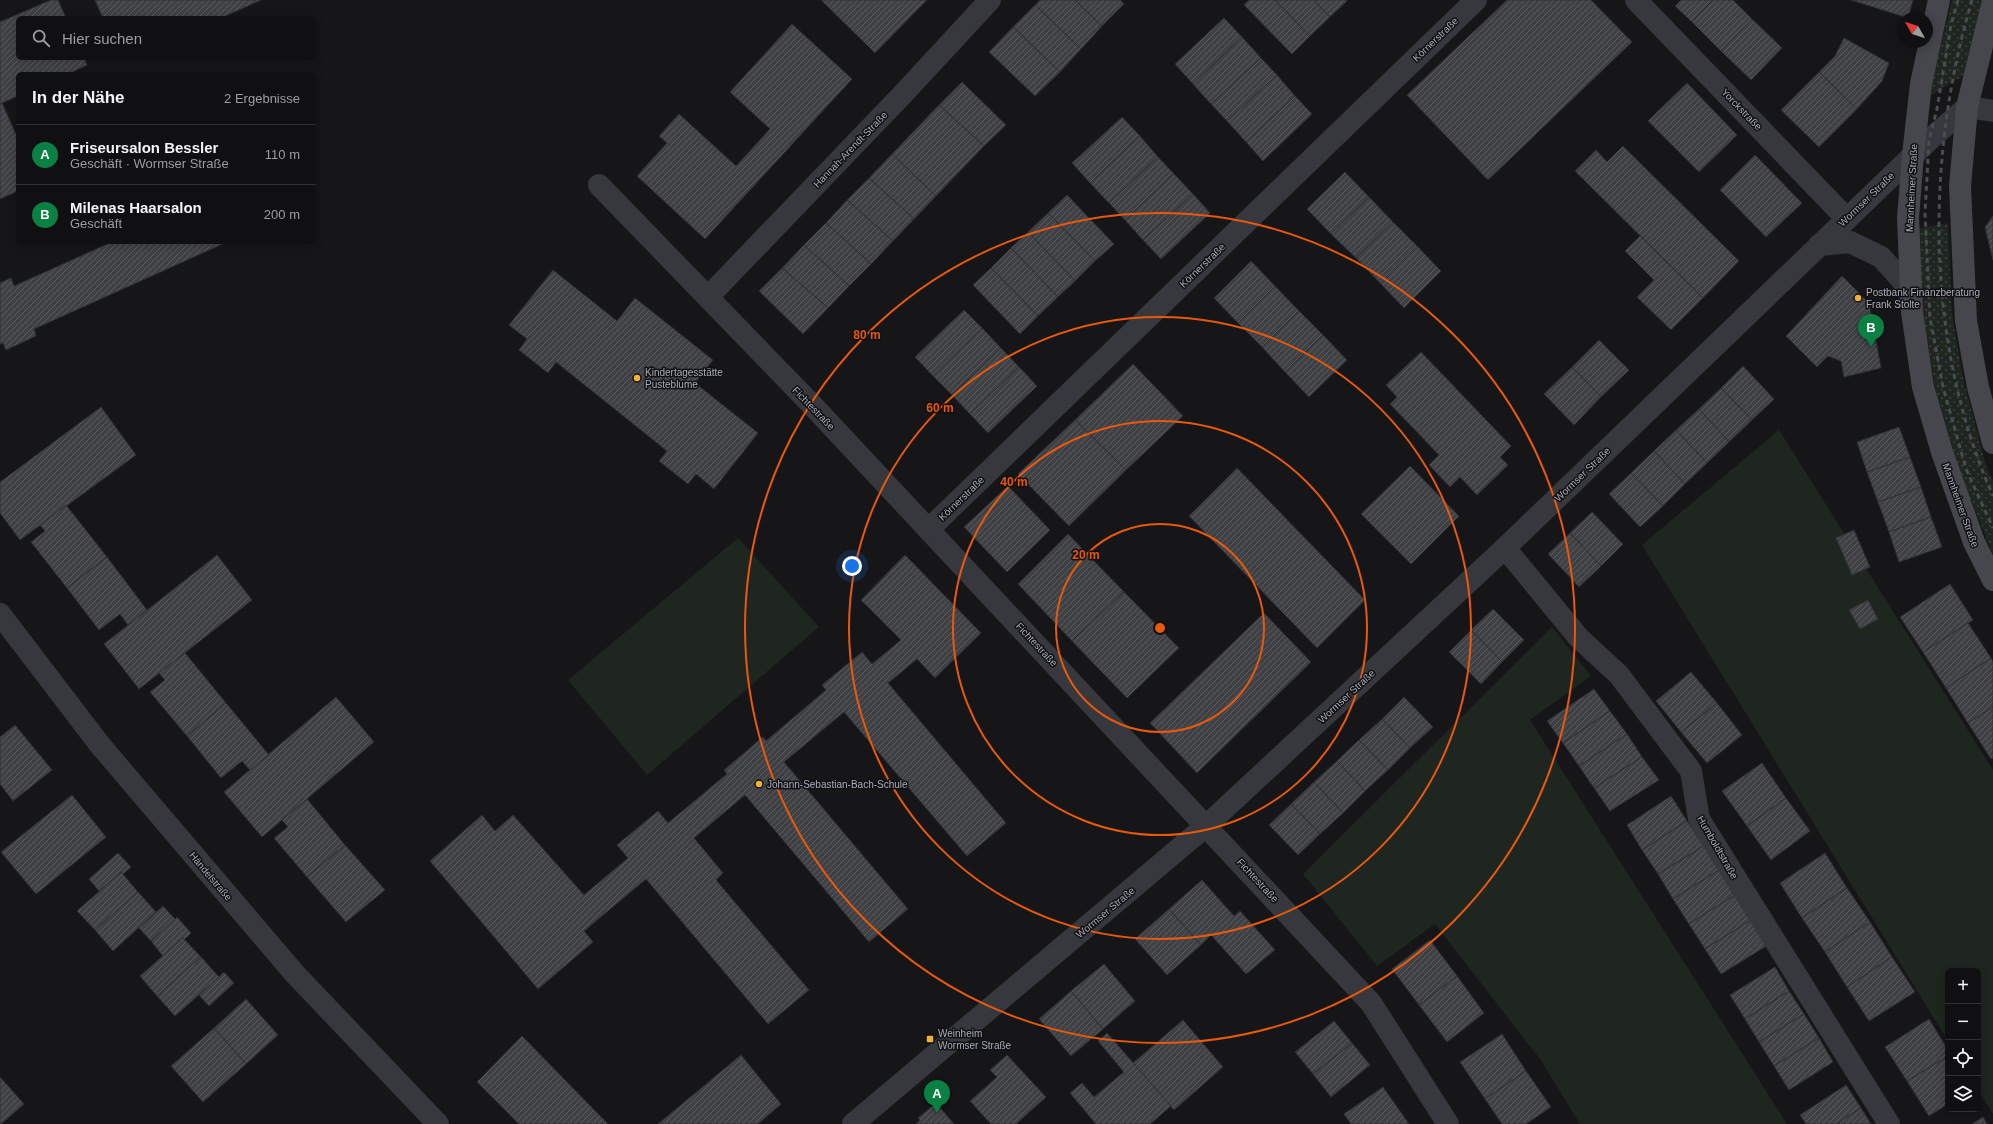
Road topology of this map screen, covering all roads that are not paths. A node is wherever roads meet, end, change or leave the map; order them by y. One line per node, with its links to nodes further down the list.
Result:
1 (990, 0): 12 (street, Hannah-Arendt-Straße)
2 (1476, 0): 15 (street, Körnerstraße)
3 (1636, 0): 10 (street, Yorckstraße)
4 (1939, 0): 8 (main road, Mannheimer Straße)
5 (1993, 2): 6 (main road)
6 (1967, 106): 7 (street); 8 (street, Wormser Straße); 14 (main road)
7 (1993, 112)
8 (1912, 155): 10 (street, Wormser Straße); 13 (main road, Mannheimer Straße)
9 (599, 185): 12 (street, Fichtestraße)
10 (1847, 219): 11 (street, Wormser Straße)
11 (1819, 245): 13 (street, Wormser Straße); 16 (street, Wormser Straße)
12 (708, 296): 15 (street, Fichtestraße)
13 (1911, 298): 17 (main road, Mannheimer Straße)
14 (1993, 443)
15 (929, 529): 19 (street, Fichtestraße)
16 (1505, 548): 19 (street, Wormser Straße); 23 (street, Humboldtstraße)
17 (1993, 580)
18 (0, 614): 20 (street, Händelstraße)
19 (1207, 825): 21 (street, Wormser Straße); 22 (street, Fichtestraße)
20 (438, 1124)
21 (852, 1124)
22 (1448, 1124)
23 (1890, 1124)

